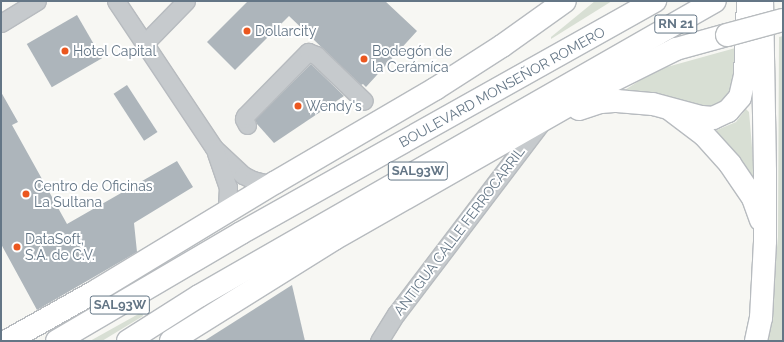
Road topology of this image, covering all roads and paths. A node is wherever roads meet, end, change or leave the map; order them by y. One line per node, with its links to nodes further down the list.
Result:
1 (37, 1): 10 (street)
2 (186, 1): 12 (street)
3 (565, 1): 19 (main road)
4 (655, 1): 11 (main road, BOULEVARD MONSEÑOR ROMERO / RN 21)
5 (715, 1): 13 (main road, RN 21)
6 (748, 1): 15 (main road)
7 (762, 1): 21 (main road)
8 (121, 3): 12 (street)
9 (783, 20): 16 (main road, bridge)
10 (1, 23)
11 (616, 23): 25 (main road, BOULEVARD MONSEÑOR ROMERO / SAL93W)
12 (144, 44): 18 (street)
13 (637, 47): 26 (main road, SAL93W)
14 (364, 101): 17 (street)
15 (668, 108): 16 (main road); 21 (main road)
16 (542, 122): 27 (main road); 28 (street, ANTIGUA CALLE FERROCARRIL)
17 (247, 125)
18 (214, 148): 19 (street); 20 (street)
19 (276, 182): 20 (main road)
20 (221, 216): 22 (main road)
21 (765, 241): 29 (main road)
22 (96, 292): 23 (main road); 24 (main road)
23 (7, 341)
24 (28, 341)
25 (57, 341)
26 (128, 341)
27 (171, 341)
28 (379, 341)
29 (756, 341)

